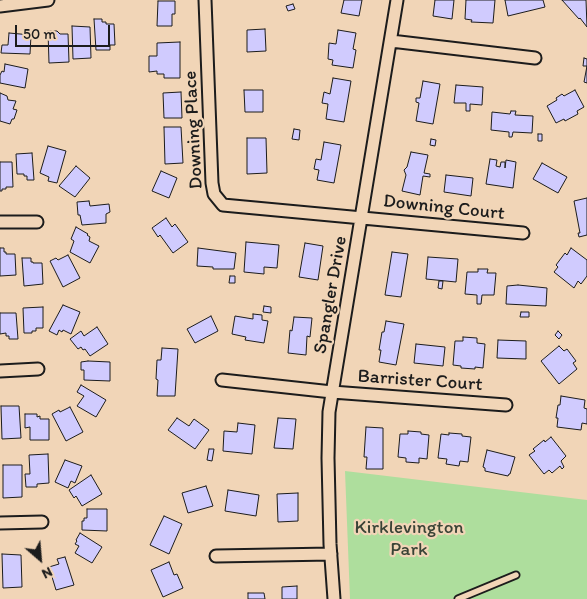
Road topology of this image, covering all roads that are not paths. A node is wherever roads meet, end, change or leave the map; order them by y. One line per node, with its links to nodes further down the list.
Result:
1 (48, 0): 4 (street)
2 (205, 0): 7 (street, Downing Place)
3 (397, 0): 5 (street, Spangler Drive)
4 (0, 6)
5 (391, 42): 6 (street); 7 (street, Spangler Drive)
6 (534, 58)
7 (362, 217): 10 (street, Downing Court); 14 (street, Spangler Drive)
8 (0, 222): 9 (street)
9 (37, 222)
10 (522, 233)
11 (38, 369): 12 (street)
12 (0, 371)
13 (222, 380): 14 (street, Barrister Court)
14 (332, 392): 15 (street, Barrister Court); 18 (street, Spangler Drive)
15 (506, 405)
16 (42, 522): 17 (street)
17 (0, 523)
18 (332, 554): 19 (street); 21 (street, Spangler Drive)
19 (216, 556)
20 (516, 576): 22 (lane)
21 (334, 599)
22 (458, 599)

